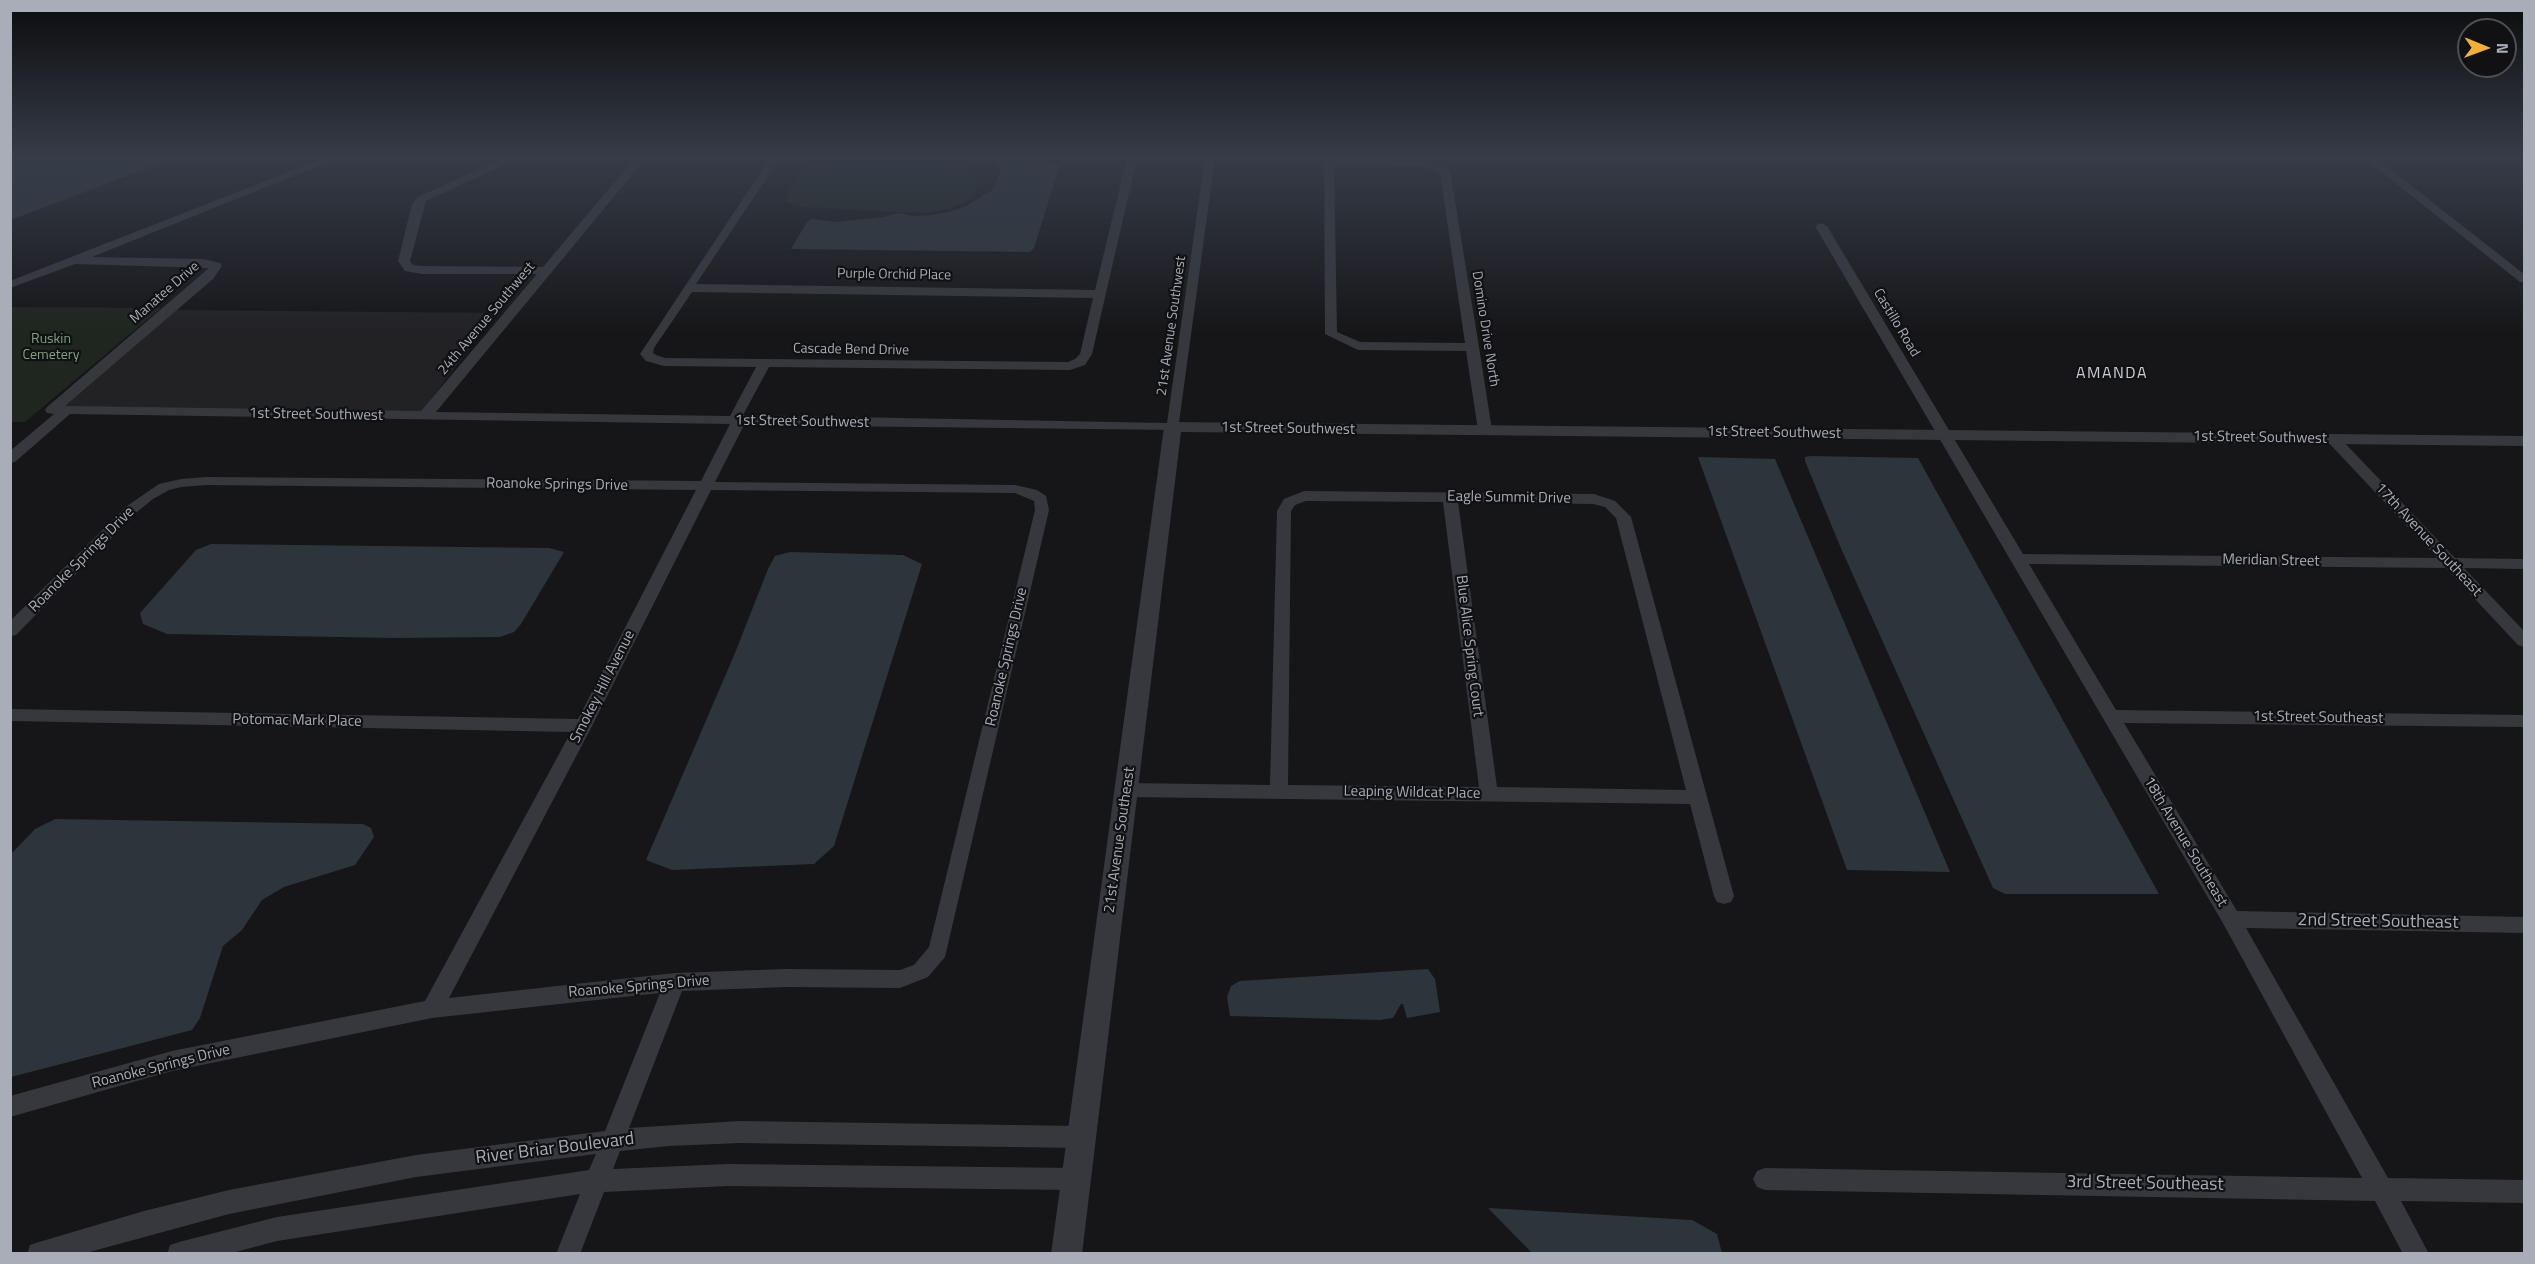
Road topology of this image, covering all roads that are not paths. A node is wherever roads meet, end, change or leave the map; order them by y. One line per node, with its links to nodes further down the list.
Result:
1 (183, 217): 11 (street, Manatee Drive)
2 (415, 217): 12 (street)
3 (591, 217): 12 (street, 24th Avenue Southwest)
4 (736, 217): 15 (street, Cascade Bend Drive)
5 (1118, 217): 16 (street, Cascade Bend Drive)
6 (1202, 217): 22 (street, 21st Avenue Southwest)
7 (1330, 217): 17 (street)
8 (1452, 217): 17 (street, Domino Drive North)
9 (2445, 217): 13 (street)
10 (1821, 226): 24 (street, Castillo Road)
11 (73, 260): 14 (street, Manatee Drive); 19 (street, Manatee Drive)
12 (546, 271): 20 (street, 24th Avenue Southwest)
13 (2524, 279)
14 (10, 285)
15 (688, 288): 16 (street, Purple Orchid Place); 18 (street, Cascade Bend Drive)
16 (1100, 294): 18 (street, Cascade Bend Drive)
17 (1473, 348): 23 (street, Domino Drive North)
18 (765, 363): 21 (street, Smokey Hill Avenue)
19 (59, 411): 20 (street, 1st Street Southwest); 27 (street)
20 (425, 416): 21 (street, 1st Street Southwest)
21 (740, 421): 22 (street, 1st Street Southwest); 28 (street, Smokey Hill Avenue)
22 (1173, 427): 23 (street, 1st Street Southwest); 39 (street, 21st Avenue Southeast)
23 (1485, 430): 24 (street, 1st Street Southwest)
24 (1945, 435): 25 (street, 1st Street Southwest); 30 (street, 18th Avenue Southeast)
25 (2332, 438): 26 (street, 1st Street Southwest); 31 (street, 17th Avenue Southeast)
26 (2524, 441)
27 (10, 459)
28 (705, 487): 33 (street, Roanoke Springs Drive); 38 (street, Smokey Hill Avenue); 46 (street, Roanoke Springs Drive)
29 (1450, 497): 40 (street, Eagle Summit Drive); 41 (street, Blue Alice Spring Court); 42 (street, Eagle Summit Drive)
30 (2018, 559): 31 (street, Meridian Street); 36 (street, 18th Avenue Southeast)
31 (2450, 563): 32 (street, Meridian Street); 34 (street, 17th Avenue Southeast)
32 (2524, 564)
33 (10, 631)
34 (2524, 642)
35 (10, 715): 38 (street, Potomac Mark Place)
36 (2111, 716): 37 (street, 1st Street Southeast); 44 (street, 18th Avenue Southeast)
37 (2524, 721)
38 (583, 726): 47 (street, Smokey Hill Avenue)
39 (1127, 790): 40 (street, Leaping Wildcat Place); 49 (street, 21st Avenue Southeast)
40 (1279, 792): 41 (street, Leaping Wildcat Place)
41 (1489, 794): 42 (street, Leaping Wildcat Place)
42 (1698, 797): 43 (street, Eagle Summit Drive)
43 (1724, 896)
44 (2231, 920): 45 (street, 2nd Street Southeast); 54 (street, 18th Avenue Southeast)
45 (2524, 924)
46 (675, 982): 47 (street, Roanoke Springs Drive); 50 (street)
47 (432, 1009): 48 (street, Roanoke Springs Drive)
48 (10, 1107)
49 (1081, 1137): 50 (street, River Briar Boulevard); 51 (street, 21st Avenue Southeast)
50 (612, 1141): 53 (street); 56 (street, River Briar Boulevard)
51 (1076, 1179): 53 (street); 59 (street, 21st Avenue Southeast)
52 (1765, 1179): 54 (street, 3rd Street Southeast)
53 (595, 1181): 57 (street); 58 (street)
54 (2379, 1188): 55 (street, 3rd Street Southeast); 60 (street, 18th Avenue Southeast)
55 (2524, 1192)
56 (39, 1254)
57 (179, 1254)
58 (568, 1254)
59 (1066, 1254)
60 (2417, 1254)

